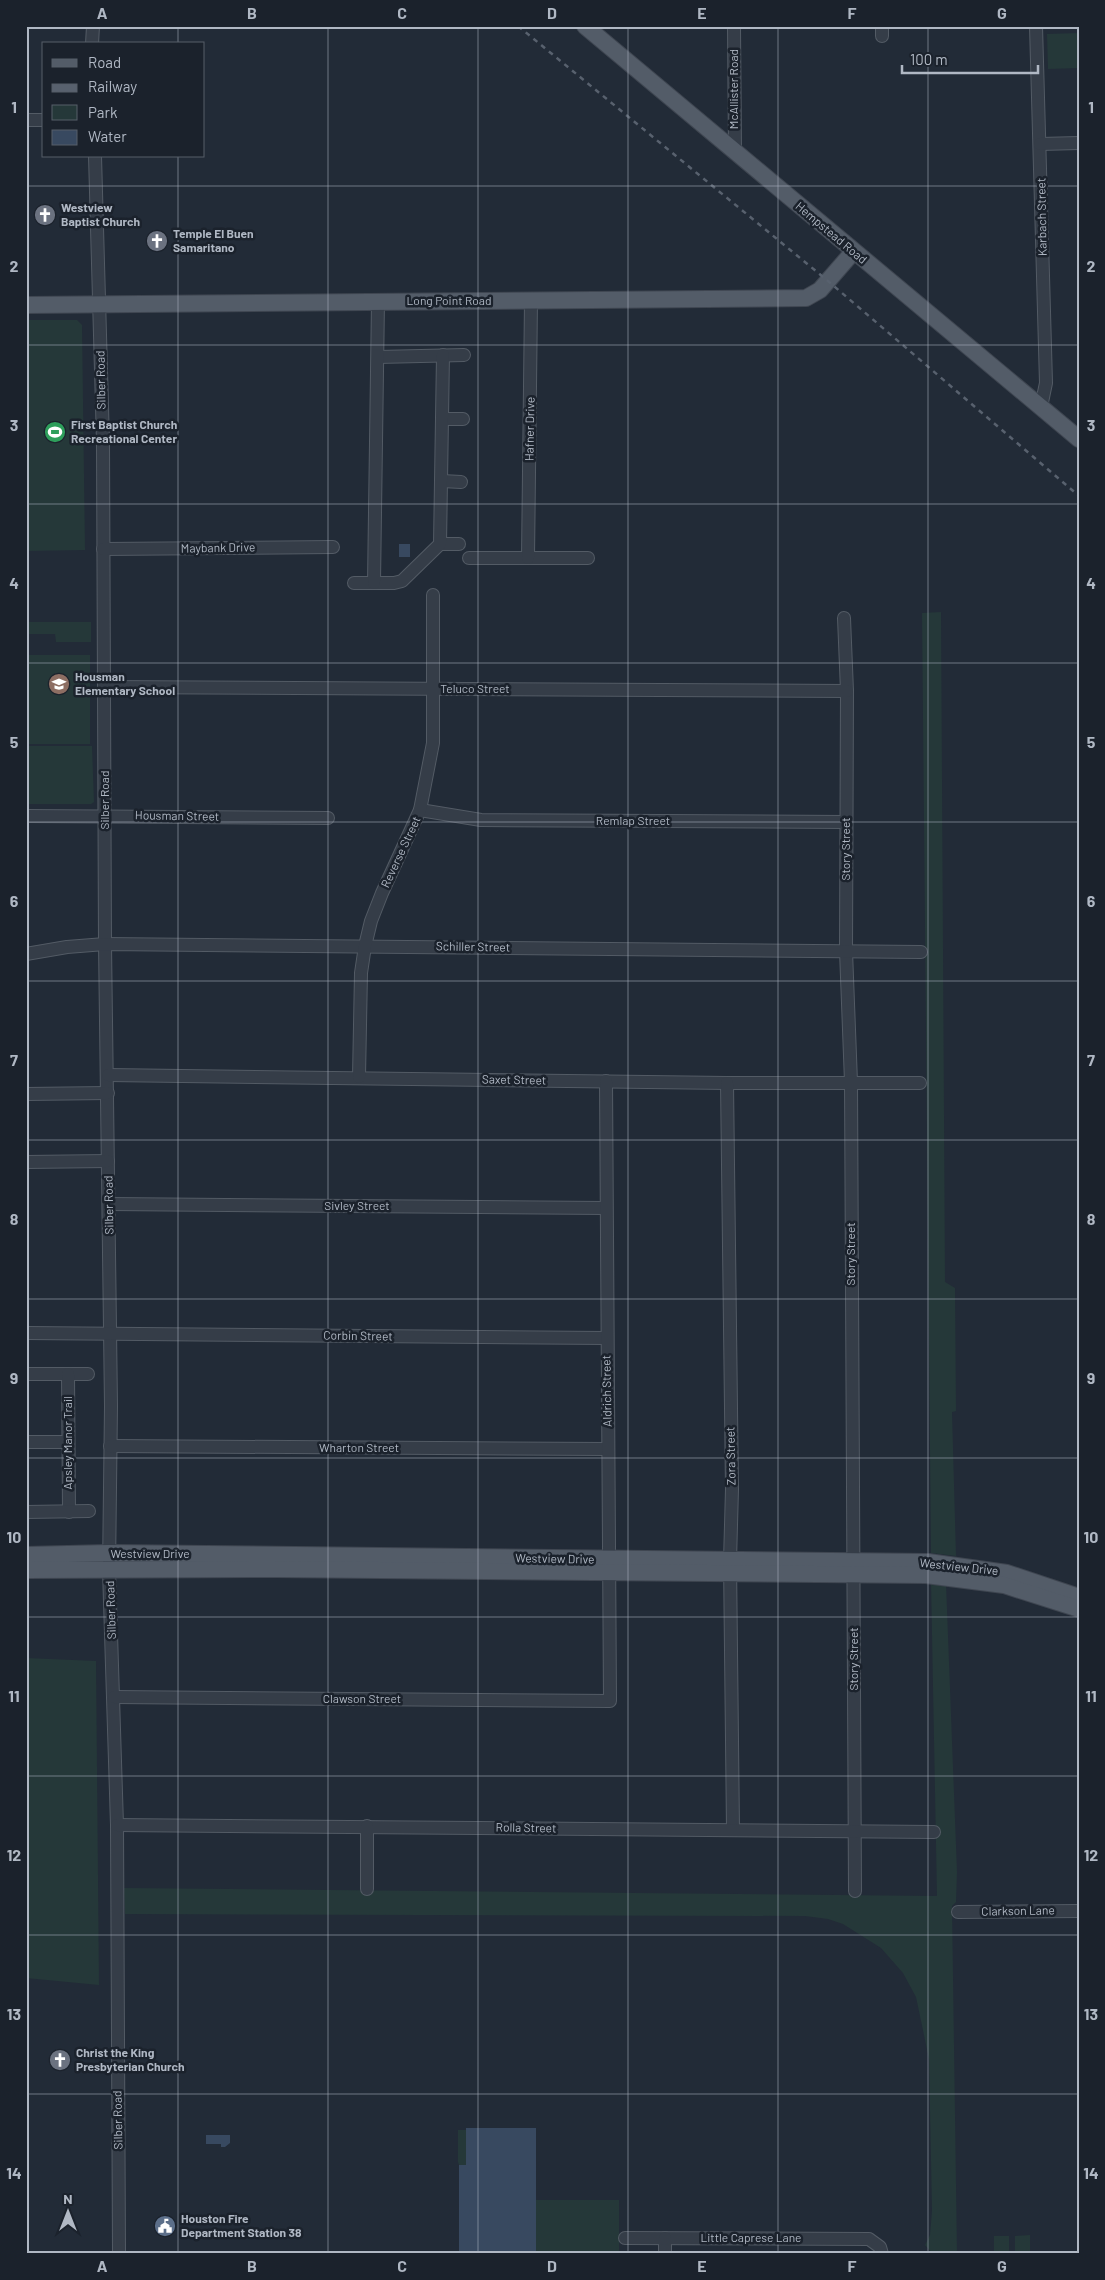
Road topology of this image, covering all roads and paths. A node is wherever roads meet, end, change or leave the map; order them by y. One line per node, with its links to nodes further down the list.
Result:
1 (93, 26): 5 (street)
2 (585, 26): 10 (main road, Hempstead Road)
3 (734, 26): 10 (street, McAllister Road)
4 (1036, 26): 9 (street, Karbach Street)
5 (92, 42)
6 (26, 120): 7 (street)
7 (42, 120)
8 (1079, 143): 9 (street)
9 (1040, 144): 20 (street, Karbach Street)
10 (735, 152): 12 (main road, Hempstead Road)
11 (95, 158): 15 (street, Silber Road)
12 (853, 252): 14 (main road, Long Point Road); 20 (main road, Hempstead Road)
13 (378, 301): 14 (main road, Long Point Road); 15 (main road, Long Point Road); 19 (street)
14 (531, 301): 31 (street, Hafner Drive)
15 (99, 304): 16 (main road, Long Point Road); 29 (street, Silber Road)
16 (26, 305)
17 (443, 355): 18 (street); 19 (street); 21 (street)
18 (464, 355)
19 (378, 357): 33 (street)
20 (1040, 407): 23 (main road, Hempstead Road)
21 (442, 419): 22 (street); 24 (street)
22 (463, 419)
23 (1079, 439)
24 (442, 482): 25 (street); 26 (street)
25 (461, 482)
26 (440, 544): 27 (street); 33 (street)
27 (459, 544)
28 (333, 547): 29 (street, Maybank Drive)
29 (103, 549): 37 (street, Silber Road)
30 (469, 558): 31 (street)
31 (528, 558): 32 (street)
32 (588, 558)
33 (374, 583): 34 (street)
34 (354, 584)
35 (433, 595): 38 (street, Reverse Street)
36 (844, 618): 39 (street, Story Street)
37 (104, 687): 38 (street, Teluco Street); 42 (street, Silber Road)
38 (433, 689): 39 (street, Teluco Street); 40 (street, Reverse Street)
39 (847, 691): 44 (street, Story Street)
40 (420, 810): 44 (street, Remlap Street); 46 (street, Reverse Street)
41 (26, 816): 42 (street, Housman Street)
42 (105, 816): 43 (street, Housman Street); 45 (street, Silber Road)
43 (328, 818)
44 (846, 822): 47 (street, Story Street)
45 (105, 944): 46 (street, Schiller Street); 49 (street, Schiller Street); 50 (street, Silber Road)
46 (365, 946): 47 (street, Schiller Street); 51 (street, Reverse Street)
47 (846, 951): 48 (street, Schiller Street); 53 (street, Story Street)
48 (921, 952)
49 (26, 954)
50 (108, 1075): 51 (street, Saxet Street); 56 (street, Silber Road)
51 (360, 1077): 52 (street, Saxet Street)
52 (606, 1081): 54 (street, Saxet Street); 61 (street, Aldrich Street)
53 (851, 1082): 54 (street, Saxet Street); 55 (street, Saxet Street); 79 (street, Story Street)
54 (727, 1083): 78 (street, Zora Street)
55 (920, 1083)
56 (108, 1093): 57 (street); 58 (street, Silber Road)
57 (26, 1094)
58 (108, 1161): 59 (street); 60 (street, Silber Road)
59 (26, 1162)
60 (109, 1204): 61 (street, Sivley Street); 63 (street, Silber Road)
61 (606, 1208): 64 (street, Aldrich Street)
62 (26, 1333): 63 (street, Corbin Street)
63 (110, 1333): 64 (street, Corbin Street); 70 (street, Silber Road)
64 (606, 1338): 71 (street, Aldrich Street)
65 (26, 1374): 66 (street)
66 (68, 1374): 67 (street); 69 (street, Apsley Manor Trail)
67 (88, 1374)
68 (26, 1442): 69 (street)
69 (68, 1442): 74 (street, Apsley Manor Trail)
70 (110, 1446): 71 (street, Wharton Street); 76 (street, Silber Road)
71 (608, 1449): 77 (street, Aldrich Street)
72 (89, 1511): 74 (street)
73 (26, 1512): 74 (street)
74 (69, 1512)
75 (26, 1555): 76 (main road, Westview Drive)
76 (109, 1562): 77 (main road, Westview Drive); 80 (main road, Westview Drive); 83 (street, Silber Road)
77 (610, 1566): 78 (main road, Westview Drive); 84 (street, Aldrich Street)
78 (730, 1568): 79 (main road, Westview Drive); 87 (street, Zora Street)
79 (853, 1568): 81 (main road, Westview Drive); 82 (main road, Westview Drive); 88 (street, Story Street)
80 (26, 1570)
81 (1079, 1597)
82 (1079, 1609)
83 (114, 1697): 84 (street, Clawson Street); 85 (street, Silber Road)
84 (610, 1701)
85 (117, 1825): 86 (street, Rolla Street); 97 (street, Silber Road)
86 (367, 1826): 87 (street, Rolla Street); 90 (street)
87 (732, 1830): 88 (street, Rolla Street)
88 (855, 1831): 89 (street, Rolla Street); 91 (street, Story Street)
89 (934, 1832)
90 (367, 1889)
91 (855, 1891)
92 (1079, 1911): 93 (street, Clarkson Lane)
93 (958, 1912)
94 (625, 2238): 95 (street, Little Caprese Lane)
95 (665, 2238): 96 (street, Little Caprese Lane); 98 (street)
96 (879, 2248)
97 (119, 2254)
98 (665, 2254)

